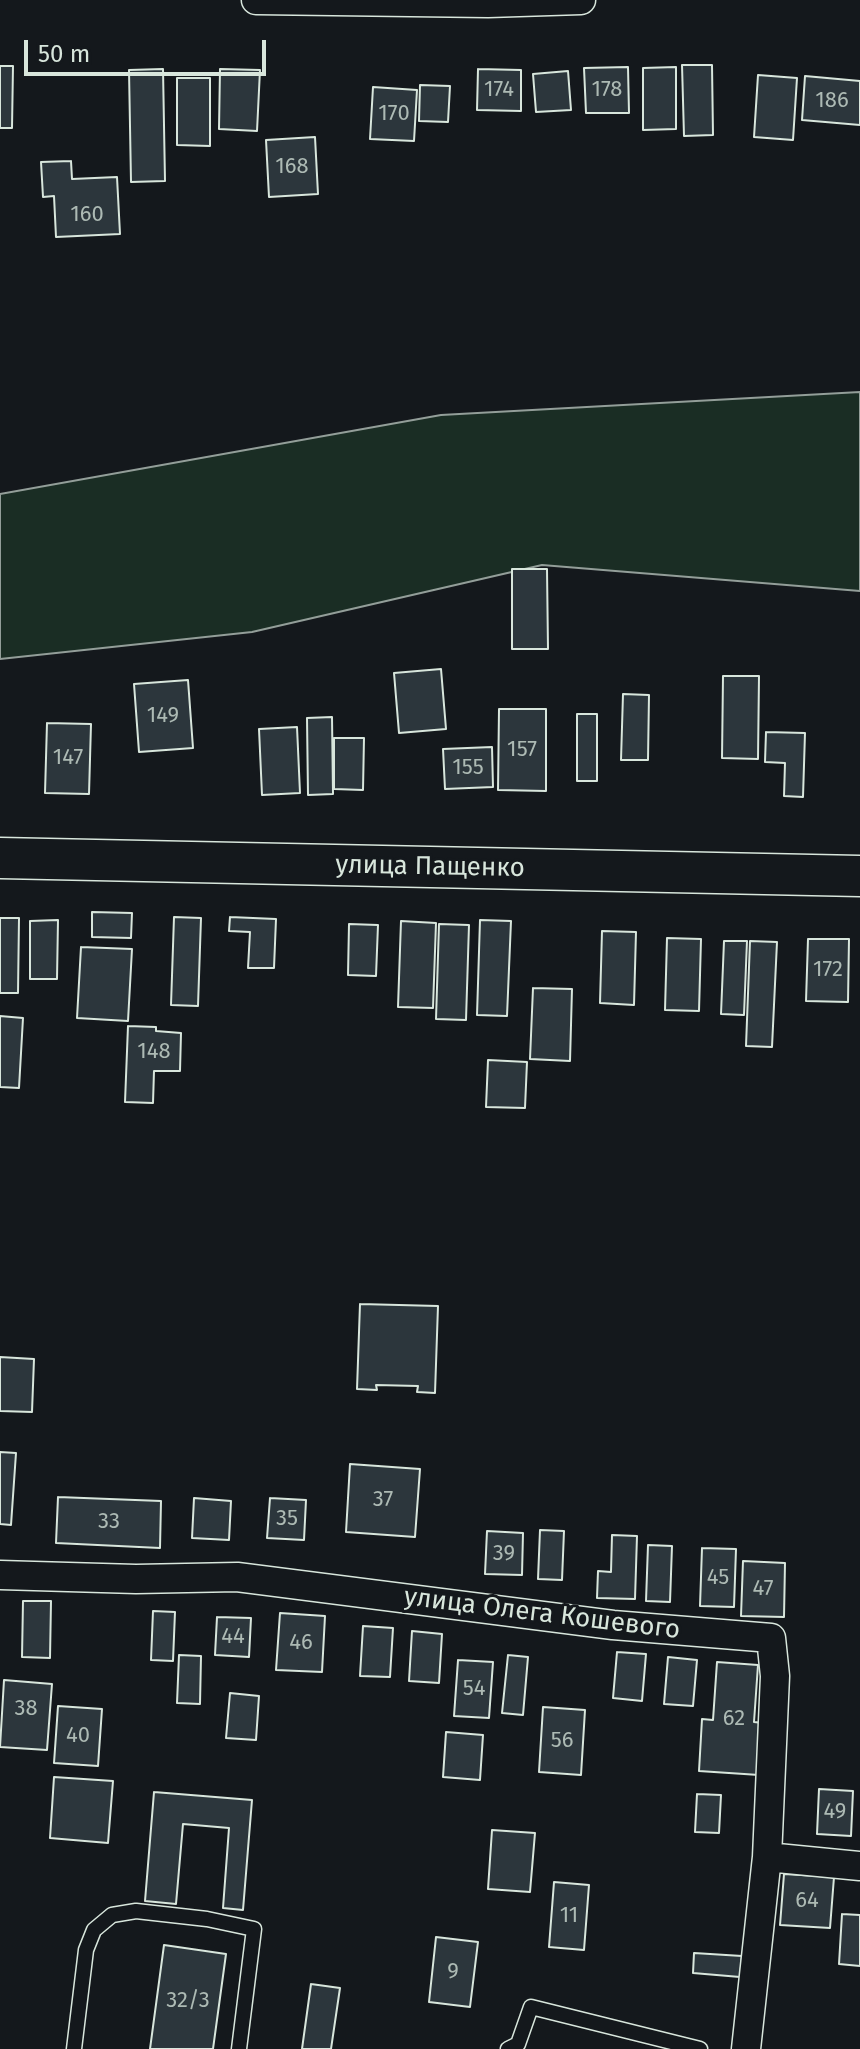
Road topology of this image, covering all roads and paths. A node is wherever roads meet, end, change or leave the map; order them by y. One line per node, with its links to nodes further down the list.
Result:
1 (256, 0): 2 (street)
2 (581, 0)
3 (0, 858): 4 (street, улица Пащенко)
4 (860, 876)
5 (0, 1575): 6 (street, улица Олега Кошевого)
6 (767, 1857): 7 (street); 12 (street)
7 (860, 1866)
8 (74, 2049): 9 (lane)
9 (239, 2049)
10 (508, 2049): 11 (lane)
11 (700, 2049)
12 (746, 2049)

